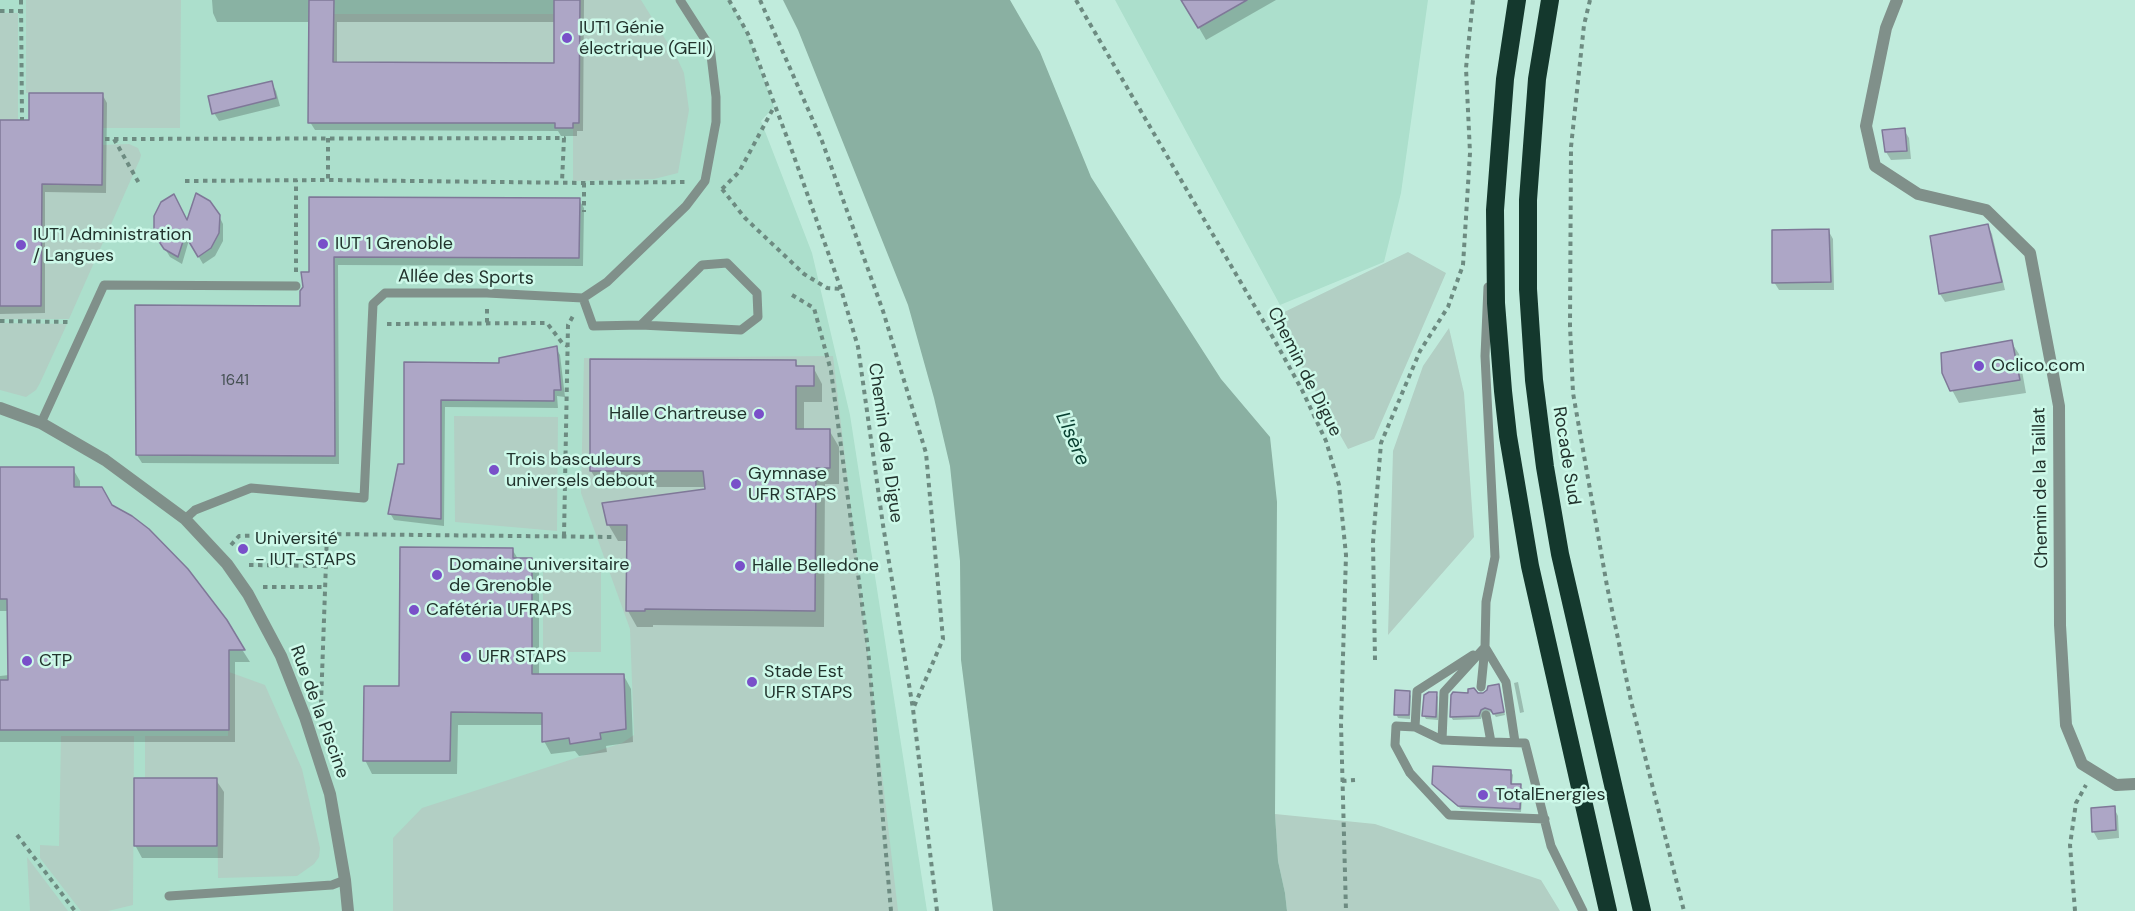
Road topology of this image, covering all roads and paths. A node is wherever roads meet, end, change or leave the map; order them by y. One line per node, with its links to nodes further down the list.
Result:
1 (21, 0): 12 (path)
2 (680, 0): 18 (lane)
3 (729, 0): 13 (path, Chemin de la Digue)
4 (760, 0): 54 (path)
5 (1076, 0): 62 (path, Chemin de Digue)
6 (1473, 0): 49 (path)
7 (1517, 0): 26 (highway)
8 (1550, 0): 75 (highway, Rocade Sud)
9 (1590, 0): 76 (path)
10 (1897, 0): 60 (street, Chemin de la Taillat)
11 (0, 11): 12 (path)
12 (21, 11): 14 (path)
13 (774, 107): 25 (path); 29 (path, Chemin de la Digue)
14 (22, 120)
15 (328, 138): 17 (path); 20 (path); 22 (path)
16 (105, 139): 17 (path)
17 (114, 139): 24 (path)
18 (706, 177): 23 (path); 25 (path); 31 (lane)
19 (296, 180): 20 (path); 21 (path); 28 (path)
20 (328, 180): 22 (path)
21 (185, 181)
22 (562, 182): 23 (path)
23 (584, 183): 27 (path)
24 (140, 185)
25 (722, 189): 29 (path)
26 (1495, 210): 48 (lane); 74 (highway)
27 (584, 212)
28 (296, 286): 38 (lane)
29 (842, 289): 54 (path, Chemin de la Digue)
30 (792, 295): 70 (path)
31 (583, 298): 34 (lane, Allée des Sports); 35 (lane); 36 (path)
32 (0, 321): 33 (path)
33 (71, 321)
34 (373, 324): 36 (path); 39 (lane, Allée des Sports)
35 (641, 325): 35 (lane)
36 (568, 346): 41 (path)
37 (0, 408): 38 (street, Rue de la Piscine)
38 (40, 423): 39 (street, Rue de la Piscine)
39 (185, 519): 66 (street, Rue de la Piscine)
40 (327, 534): 41 (path); 43 (path); 45 (path)
41 (564, 536): 42 (path)
42 (613, 537)
43 (231, 545)
44 (245, 565): 45 (path)
45 (326, 566): 47 (path)
46 (260, 587): 47 (path)
47 (325, 588): 51 (path)
48 (1485, 647): 50 (lane); 56 (lane); 57 (lane); 59 (lane)
49 (1376, 660)
50 (1481, 687)
51 (322, 691): 52 (path); 53 (path)
52 (316, 700)
53 (321, 704)
54 (913, 709): 71 (path, Chemin de la Digue)
55 (1486, 715): 58 (lane)
56 (1415, 727): 57 (lane); 64 (lane)
57 (1442, 740): 58 (lane)
58 (1491, 742): 59 (lane)
59 (1515, 742): 64 (lane)
60 (2093, 771): 63 (street, Chemin de la Taillat); 77 (path)
61 (1355, 780): 62 (path)
62 (1342, 781): 72 (path, Chemin de Digue)
63 (2135, 784)
64 (1545, 819): 73 (lane)
65 (17, 835): 68 (path)
66 (345, 880): 67 (lane); 69 (street, Rue de la Piscine)
67 (169, 896)
68 (75, 911)
69 (348, 911)
70 (891, 911)
71 (937, 911)
72 (1346, 911)
73 (1582, 911)
74 (1608, 911)
75 (1641, 911)
76 (1684, 911)
77 (2075, 911)

